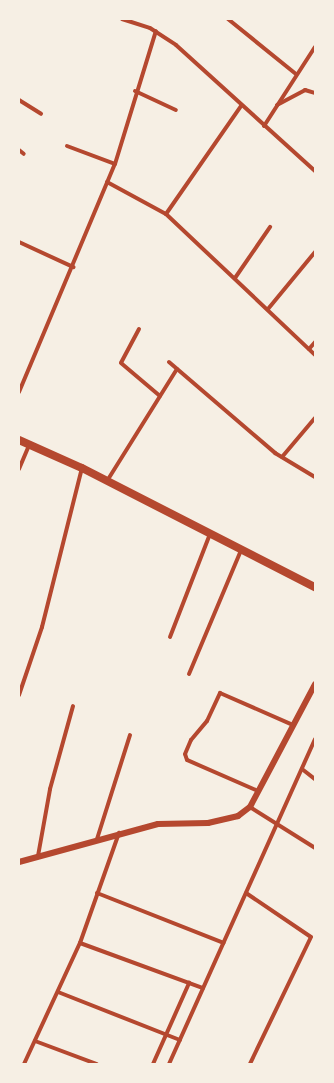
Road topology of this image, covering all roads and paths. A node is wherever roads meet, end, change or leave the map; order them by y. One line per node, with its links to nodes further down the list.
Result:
1 (122, 19): 3 (street)
2 (228, 19): 5 (street)
3 (156, 31): 6 (street); 10 (street)
4 (315, 47): 5 (street)
5 (296, 74): 9 (street)
6 (135, 91): 11 (street); 17 (street)
7 (315, 93): 9 (street)
8 (19, 100): 12 (street)
9 (277, 105): 13 (street)
10 (241, 106): 13 (street); 20 (street)
11 (176, 110)
12 (40, 114)
13 (264, 126): 18 (street)
14 (67, 146): 17 (street)
15 (19, 150): 16 (street)
16 (24, 154)
17 (115, 164): 19 (street)
18 (315, 171)
19 (107, 182): 20 (street); 24 (street)
20 (166, 214): 25 (street)
21 (270, 228): 25 (street)
22 (19, 242): 24 (street)
23 (315, 252): 26 (street)
24 (73, 267): 33 (street)
25 (235, 278): 26 (street)
26 (268, 309): 29 (street)
27 (139, 329): 34 (street)
28 (315, 342): 29 (street)
29 (309, 349): 30 (street)
30 (315, 356)
31 (169, 362): 32 (street)
32 (177, 369): 34 (street); 38 (street)
33 (19, 392)
34 (160, 396): 42 (street)
35 (315, 418): 38 (street)
36 (19, 440): 37 (highway)
37 (28, 445): 39 (highway); 40 (street)
38 (282, 457): 41 (street)
39 (82, 468): 42 (highway); 49 (street)
40 (19, 469)
41 (315, 477)
42 (107, 481): 43 (highway)
43 (210, 534): 44 (highway); 46 (street)
44 (241, 549): 45 (highway); 47 (street)
45 (315, 587)
46 (170, 637)
47 (189, 674)
48 (315, 684): 51 (main road)
49 (19, 695)
50 (73, 706): 62 (street)
51 (293, 725): 56 (main road); 56 (street)
52 (130, 734): 60 (street)
53 (315, 739): 54 (street)
54 (302, 769): 55 (street); 58 (street)
55 (315, 778)
56 (258, 791): 57 (main road)
57 (250, 807): 58 (street); 59 (main road)
58 (278, 823): 61 (street); 65 (street)
59 (119, 833): 60 (main road); 64 (street)
60 (97, 839): 62 (main road)
61 (315, 848)
62 (38, 856): 63 (main road)
63 (19, 862)
64 (97, 893): 66 (street); 67 (street)
65 (246, 893): 66 (street); 78 (street)
66 (224, 943): 69 (street)
67 (80, 944): 68 (street); 70 (street)
68 (189, 983): 69 (street); 71 (street)
69 (203, 988): 72 (street)
70 (58, 992): 71 (street); 73 (street)
71 (166, 1035): 72 (street); 76 (street)
72 (180, 1040): 77 (street)
73 (35, 1041): 74 (street); 75 (street)
74 (24, 1064)
75 (97, 1064)
76 (153, 1064)
77 (171, 1064)
78 (250, 1064)

